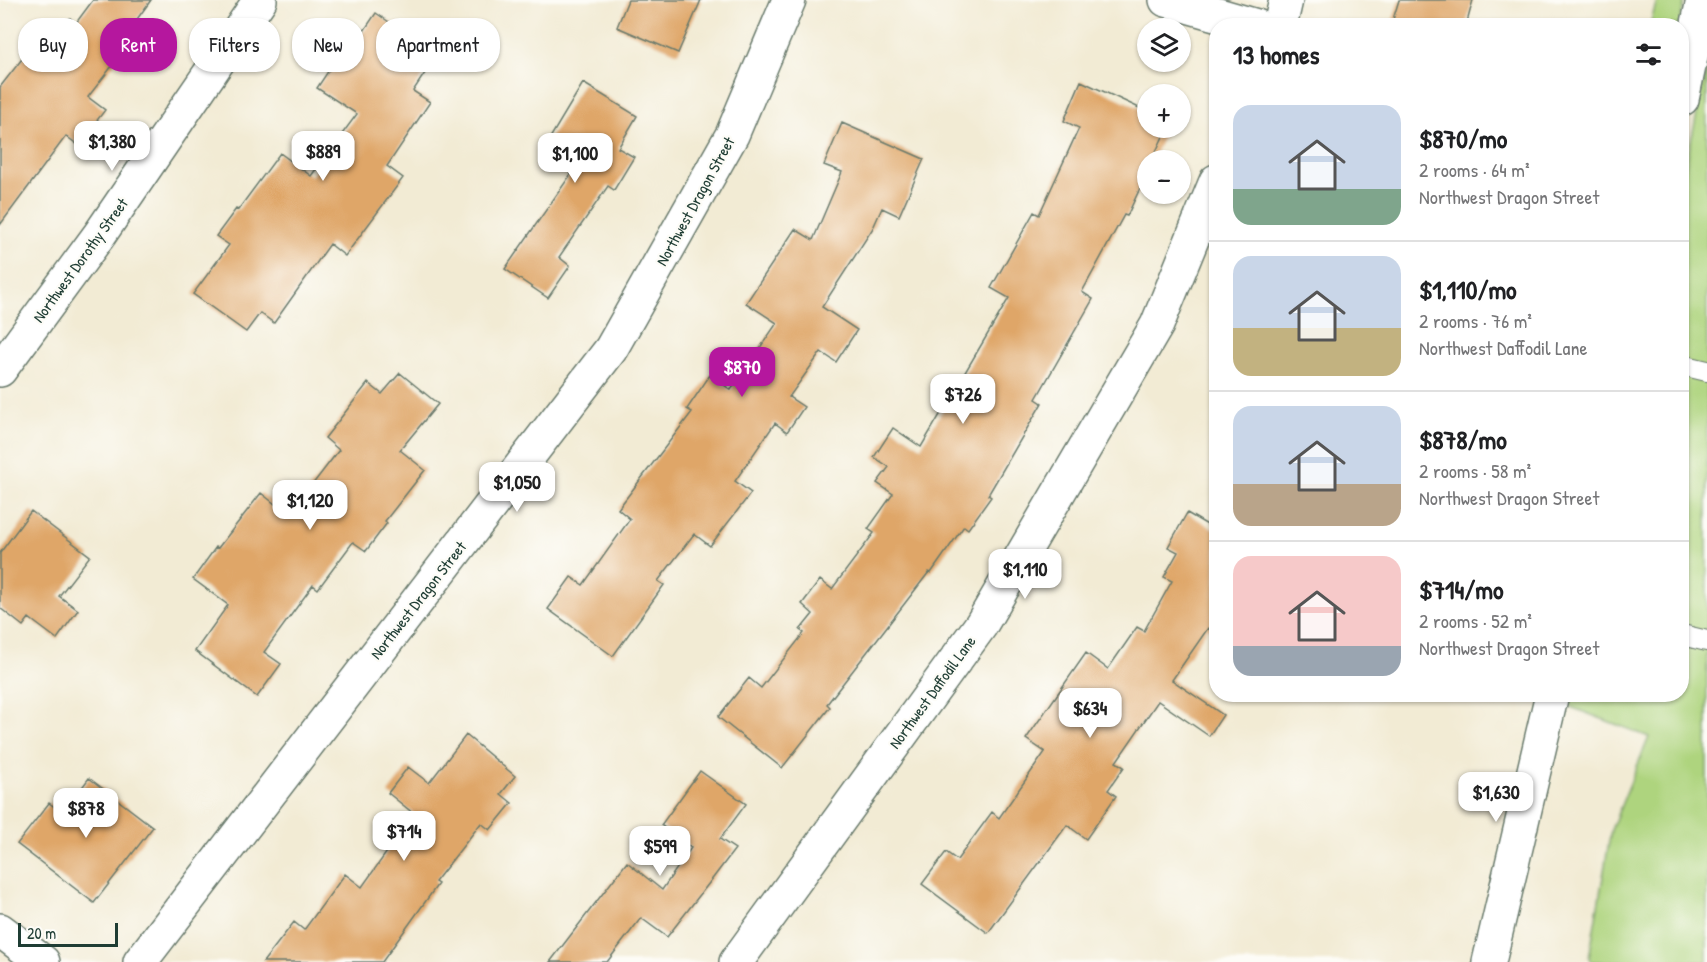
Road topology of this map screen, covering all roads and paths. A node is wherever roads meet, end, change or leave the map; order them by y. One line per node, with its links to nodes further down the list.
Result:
1 (260, 0): 11 (street, Northwest Dorothy Street)
2 (789, 0): 18 (street, Northwest Dragon Street)
3 (1166, 0): 6 (street)
4 (1286, 0): 7 (street)
5 (1703, 0): 8 (street)
6 (1229, 18)
7 (1282, 18)
8 (1689, 66)
9 (1209, 198): 19 (street, Northwest Daffodil Lane)
10 (1689, 367): 12 (lane)
11 (0, 370)
12 (1707, 371)
13 (1689, 636): 14 (lane)
14 (1706, 638)
15 (1550, 702): 20 (street)
16 (0, 930): 17 (street)
17 (43, 962)
18 (140, 962)
19 (736, 962)
20 (1489, 962)

